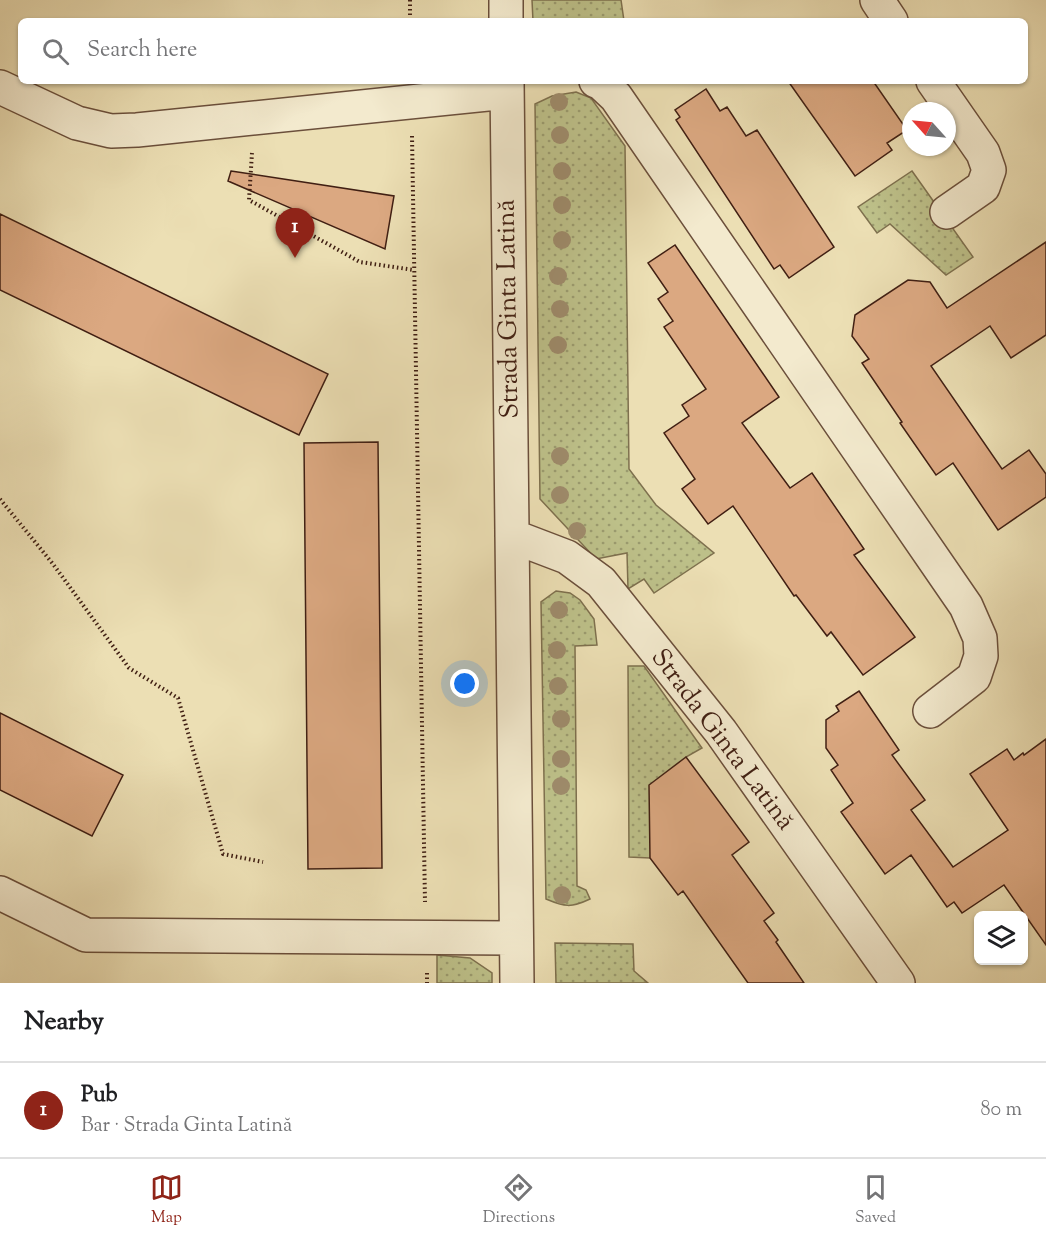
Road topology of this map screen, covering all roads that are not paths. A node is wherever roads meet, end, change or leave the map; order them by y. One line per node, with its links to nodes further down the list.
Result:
1 (506, 0): 3 (street)
2 (877, 0): 4 (street)
3 (506, 18)
4 (889, 18)
5 (602, 84): 11 (street)
6 (935, 84): 9 (street)
7 (507, 86): 8 (street); 10 (street, Strada Ginta Latină)
8 (0, 87)
9 (947, 212)
10 (512, 536): 13 (street, Strada Ginta Latină); 15 (street, Strada Ginta Latină)
11 (930, 711)
12 (0, 893): 13 (street)
13 (516, 938): 14 (street, Strada Ginta Latină)
14 (517, 983)
15 (898, 983)

